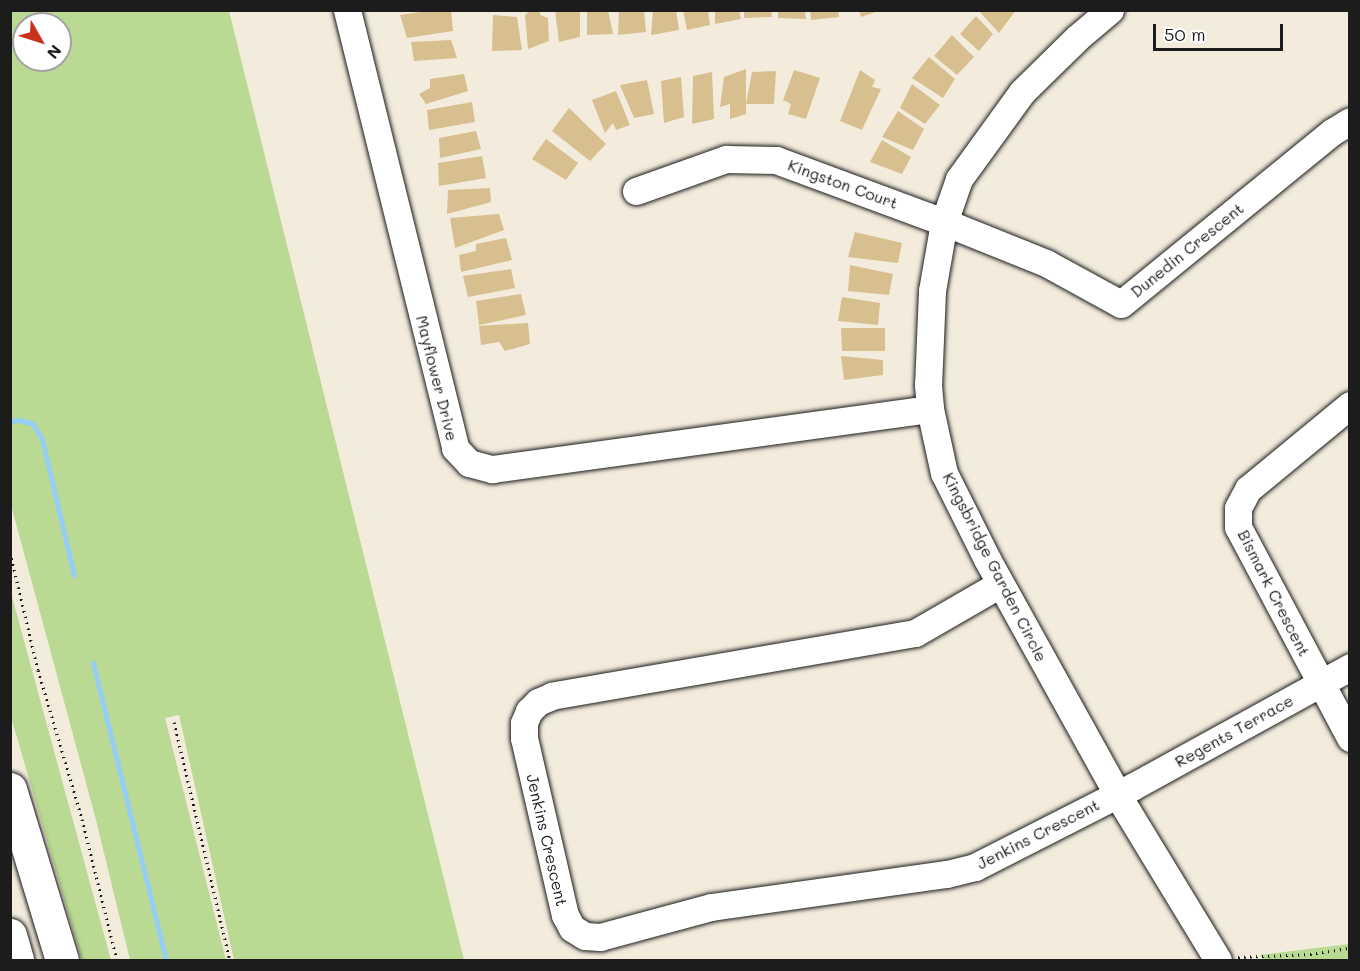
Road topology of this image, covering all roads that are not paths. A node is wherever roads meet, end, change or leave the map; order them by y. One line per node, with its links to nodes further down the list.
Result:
1 (347, 10): 7 (street, Mayflower Drive)
2 (1110, 10): 5 (street, Kingsbridge Garden Circle)
3 (1350, 121): 5 (street, Dunedin Crescent)
4 (636, 191): 5 (street, Kingston Court)
5 (944, 222): 7 (street, Kingsbridge Garden Circle)
6 (1350, 405): 10 (street, Bismark Crescent)
7 (930, 409): 8 (street, Kingsbridge Garden Circle)
8 (1000, 584): 13 (street, Kingsbridge Garden Circle); 13 (street, Jenkins Crescent)
9 (1350, 667): 10 (street, Regents Terrace)
10 (1320, 684): 11 (street, Bismark Crescent); 13 (street, Regents Terrace)
11 (1350, 738)
12 (10, 789): 17 (highway)
13 (1117, 794): 15 (street, Kingsbridge Garden Circle)
14 (10, 935): 16 (highway)
15 (1218, 959)
16 (17, 960)
17 (62, 960)

